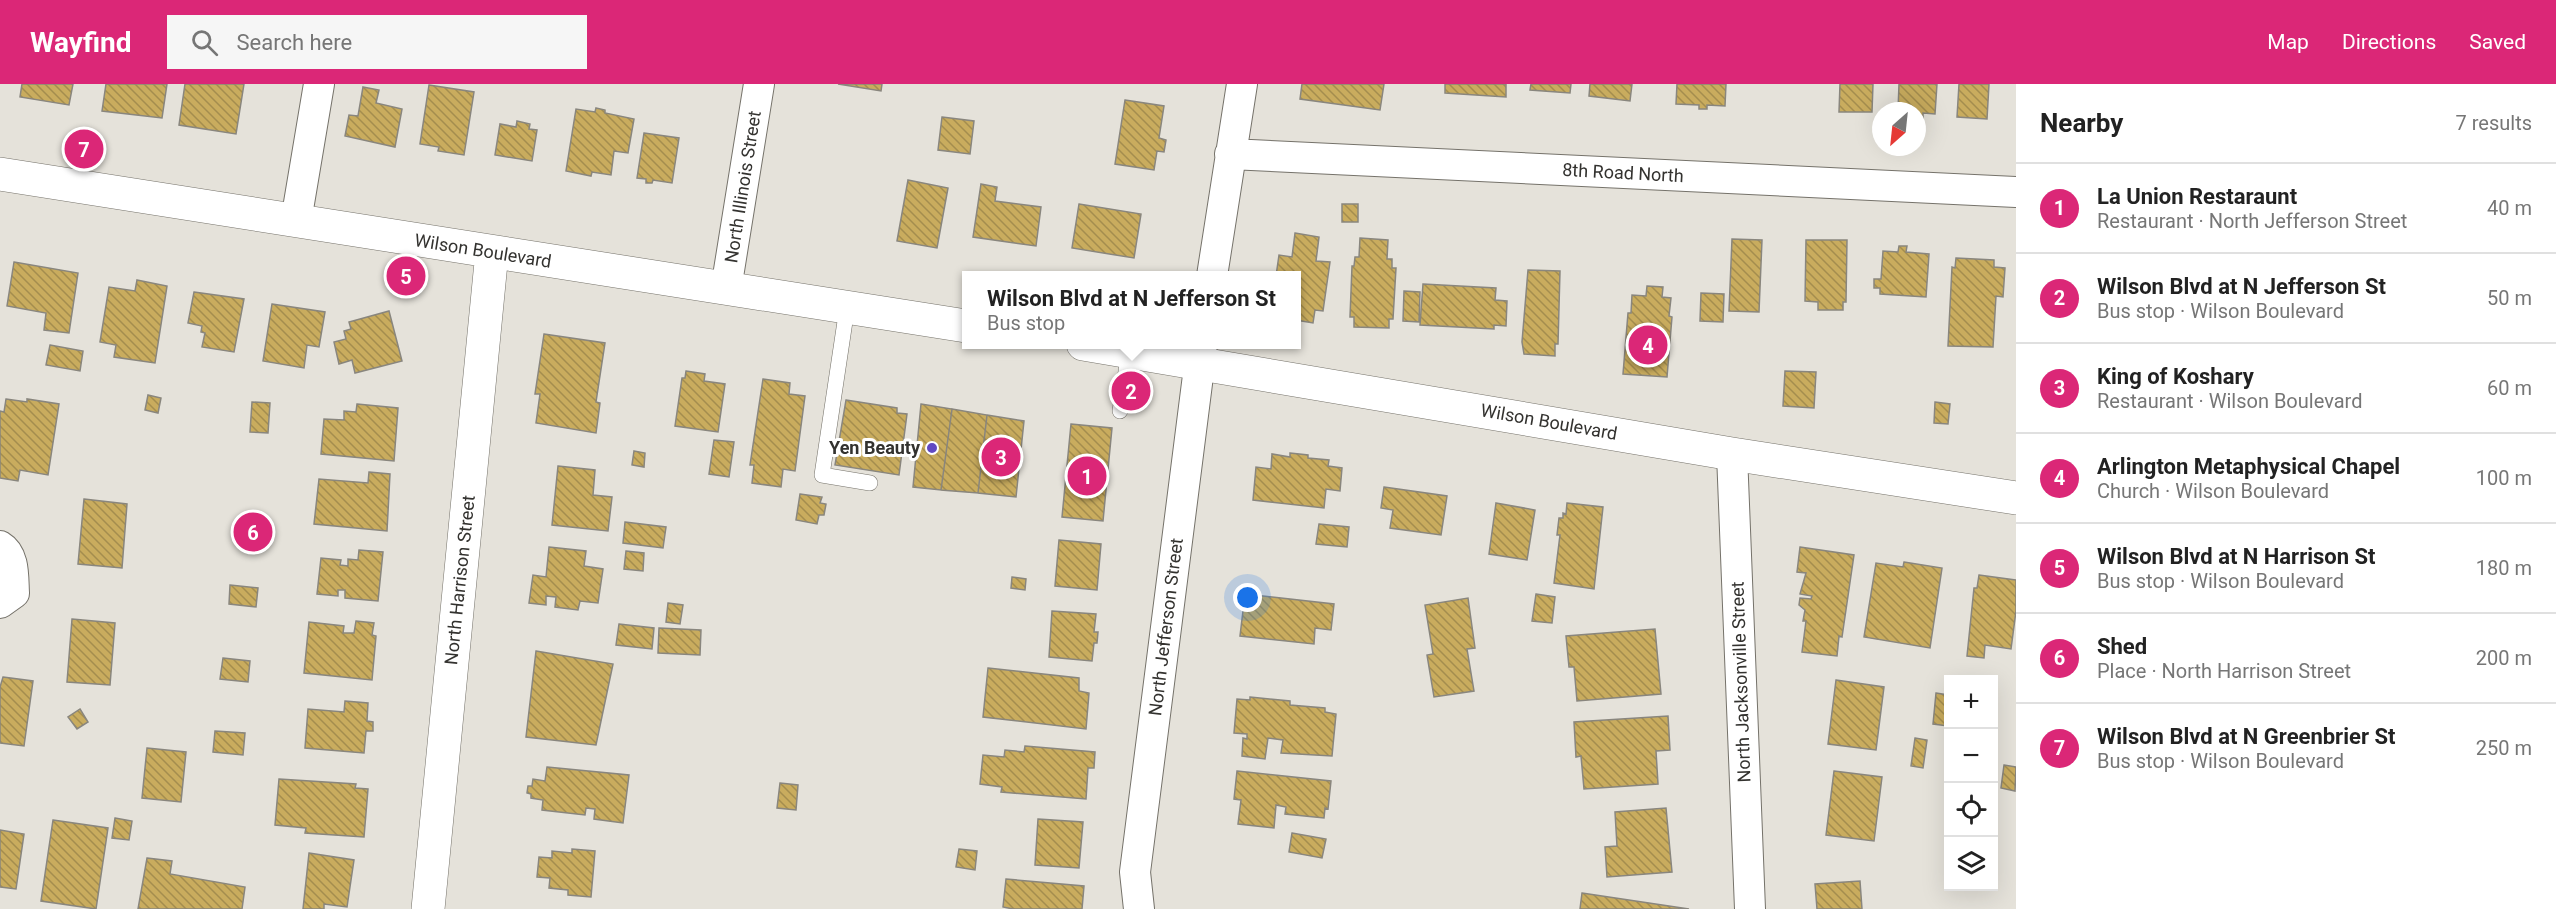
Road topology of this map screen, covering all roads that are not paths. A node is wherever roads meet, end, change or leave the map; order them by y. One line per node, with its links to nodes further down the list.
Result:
1 (319, 84): 7 (street)
2 (759, 84): 10 (street, North Illinois Street)
3 (1242, 84): 4 (street)
4 (1230, 154): 6 (street, 8th Road North); 9 (street)
5 (0, 174): 7 (main road, Wilson Boulevard)
6 (2016, 192)
7 (296, 221): 8 (main road, Wilson Boulevard)
8 (492, 252): 10 (main road, Wilson Boulevard); 22 (main road, North Harrison Street)
9 (1213, 271)
10 (726, 289): 11 (main road, Wilson Boulevard)
11 (847, 308): 12 (main road, Wilson Boulevard); 18 (lane)
12 (962, 325)
13 (1109, 349): 14 (main road, Wilson Boulevard)
14 (1129, 352): 15 (main road, Wilson Boulevard); 16 (lane)
15 (1200, 354): 17 (main road, Wilson Boulevard); 23 (street, North Jefferson Street)
16 (1120, 411)
17 (1732, 454): 19 (main road, Wilson Boulevard); 24 (street, North Jacksonville Street)
18 (870, 483)
19 (2016, 498)
20 (0, 546): 21 (street)
21 (0, 603)
22 (428, 909)
23 (1139, 909)
24 (1750, 909)

